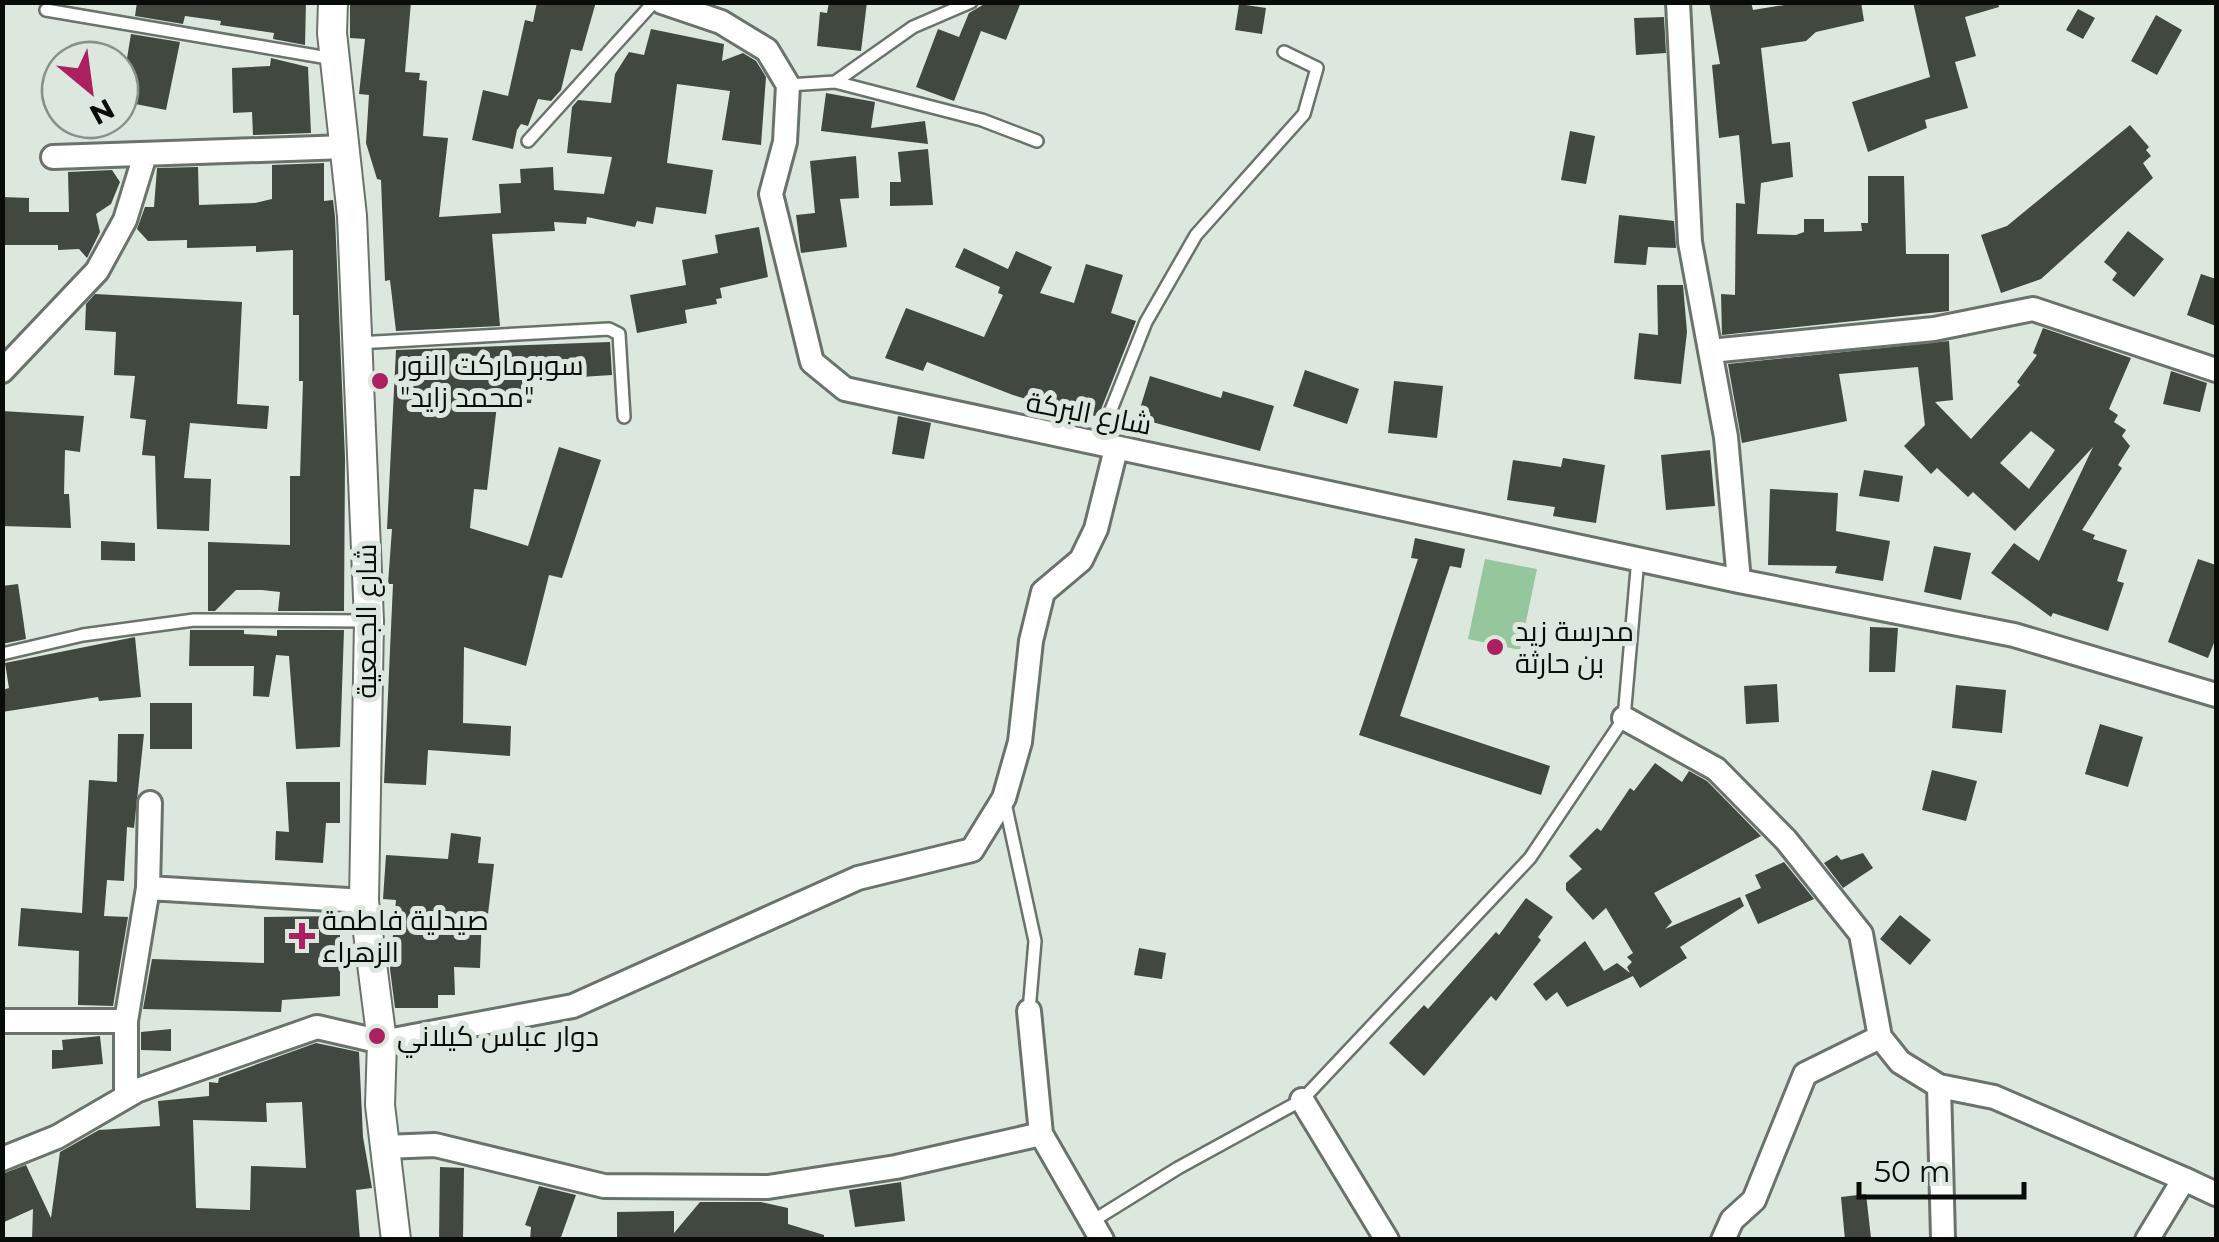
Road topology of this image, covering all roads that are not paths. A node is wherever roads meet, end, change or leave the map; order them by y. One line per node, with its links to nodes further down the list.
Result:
1 (333, 2): 7 (street, شارع الجمعية)
2 (971, 2): 8 (lane)
3 (1678, 2): 16 (street)
4 (664, 4): 9 (street); 10 (lane)
5 (46, 10): 7 (lane)
6 (1284, 52): 20 (lane)
7 (334, 60): 12 (street, شارع الجمعية)
8 (835, 82): 9 (lane); 11 (lane)
9 (788, 85): 20 (street, شارع البركة)
10 (528, 141)
11 (1037, 141)
12 (346, 147): 13 (street); 15 (street, شارع الجمعية)
13 (145, 155): 14 (street); 18 (street)
14 (53, 157)
15 (357, 343): 19 (lane); 23 (street, شارع الجمعية)
16 (1710, 351): 17 (street); 22 (street)
17 (2216, 370)
18 (2, 371)
19 (624, 416)
20 (1106, 447): 21 (street, شارع البركة); 27 (street)
21 (1638, 558): 22 (street, شارع البركة); 26 (lane)
22 (1738, 581): 25 (street, شارع البركة)
23 (369, 621): 24 (lane); 30 (street, شارع الجمعية)
24 (2, 654)
25 (2216, 695)
26 (1624, 718): 34 (street); 38 (lane)
27 (1004, 798): 31 (lane); 35 (street)
28 (150, 803): 29 (street)
29 (148, 888): 30 (street); 33 (street)
30 (364, 901): 35 (street, شارع الجمعية)
31 (1029, 1011): 39 (street)
32 (2, 1021): 33 (street)
33 (126, 1021): 37 (street)
34 (1880, 1037): 36 (street); 48 (street)
35 (382, 1042): 37 (street); 40 (street, شارع الجمعية)
36 (1939, 1086): 42 (street); 45 (street)
37 (126, 1096): 41 (street)
38 (1302, 1100): 44 (lane); 47 (street)
39 (1041, 1134): 40 (street); 44 (street)
40 (384, 1147): 46 (street, شارع الجمعية)
41 (2, 1159)
42 (2184, 1179): 43 (street); 49 (street)
43 (2216, 1194)
44 (1097, 1231)
45 (1944, 1238)
46 (396, 1240)
47 (1387, 1240)
48 (1723, 1240)
49 (2147, 1240)

